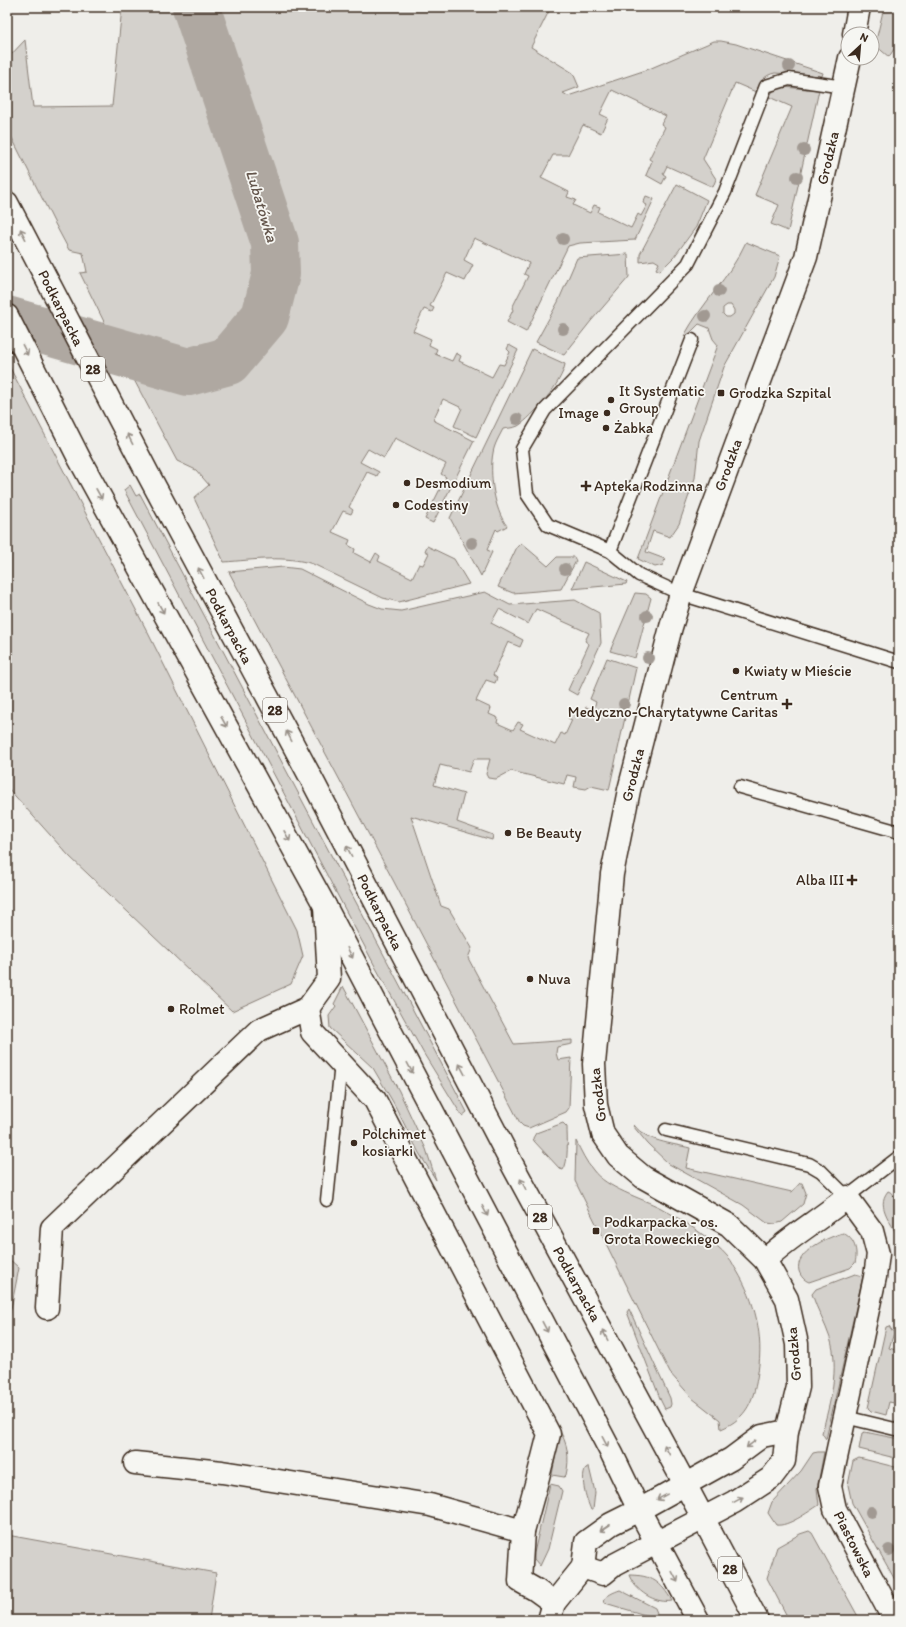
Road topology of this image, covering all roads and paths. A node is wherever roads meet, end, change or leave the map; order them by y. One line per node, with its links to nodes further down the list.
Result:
1 (859, 7): 2 (street)
2 (855, 26)
3 (848, 66): 4 (street, Grodzka)
4 (844, 87): 8 (lane); 9 (street, Grodzka)
5 (7, 203): 26 (street, Podkarpacka / 28, one-way to 5)
6 (7, 316): 13 (street, one-way to 13)
7 (692, 340): 8 (lane)
8 (610, 551): 9 (lane)
9 (681, 594): 10 (lane); 20 (street, Grodzka)
10 (899, 662)
11 (740, 787): 12 (lane)
12 (899, 832)
13 (325, 906): 14 (street); 27 (street, one-way to 27)
14 (308, 1008): 15 (street); 21 (street)
15 (341, 1062): 19 (lane); 29 (street)
16 (666, 1130): 18 (lane)
17 (899, 1157): 18 (lane)
18 (848, 1197): 20 (street); 22 (street)
19 (327, 1200)
20 (764, 1260): 24 (street, Grodzka)
21 (47, 1308)
22 (845, 1417): 23 (lane); 35 (street, Piastowska)
23 (899, 1430)
24 (787, 1431): 26 (street, one-way to 26); 28 (street, Grodzka, one-way to 24)
25 (135, 1463): 29 (street)
26 (685, 1484): 27 (street, one-way to 27); 28 (street, Podkarpacka / 28)
27 (639, 1510): 30 (street); 31 (street, one-way to 31)
28 (704, 1519): 30 (street, Grodzka); 34 (street, Podkarpacka / 28)
29 (523, 1530): 32 (street)
30 (656, 1542): 31 (street, Grodzka); 33 (street, one-way to 33)
31 (583, 1566): 32 (street)
32 (552, 1612)
33 (698, 1620)
34 (757, 1620)
35 (894, 1620)

